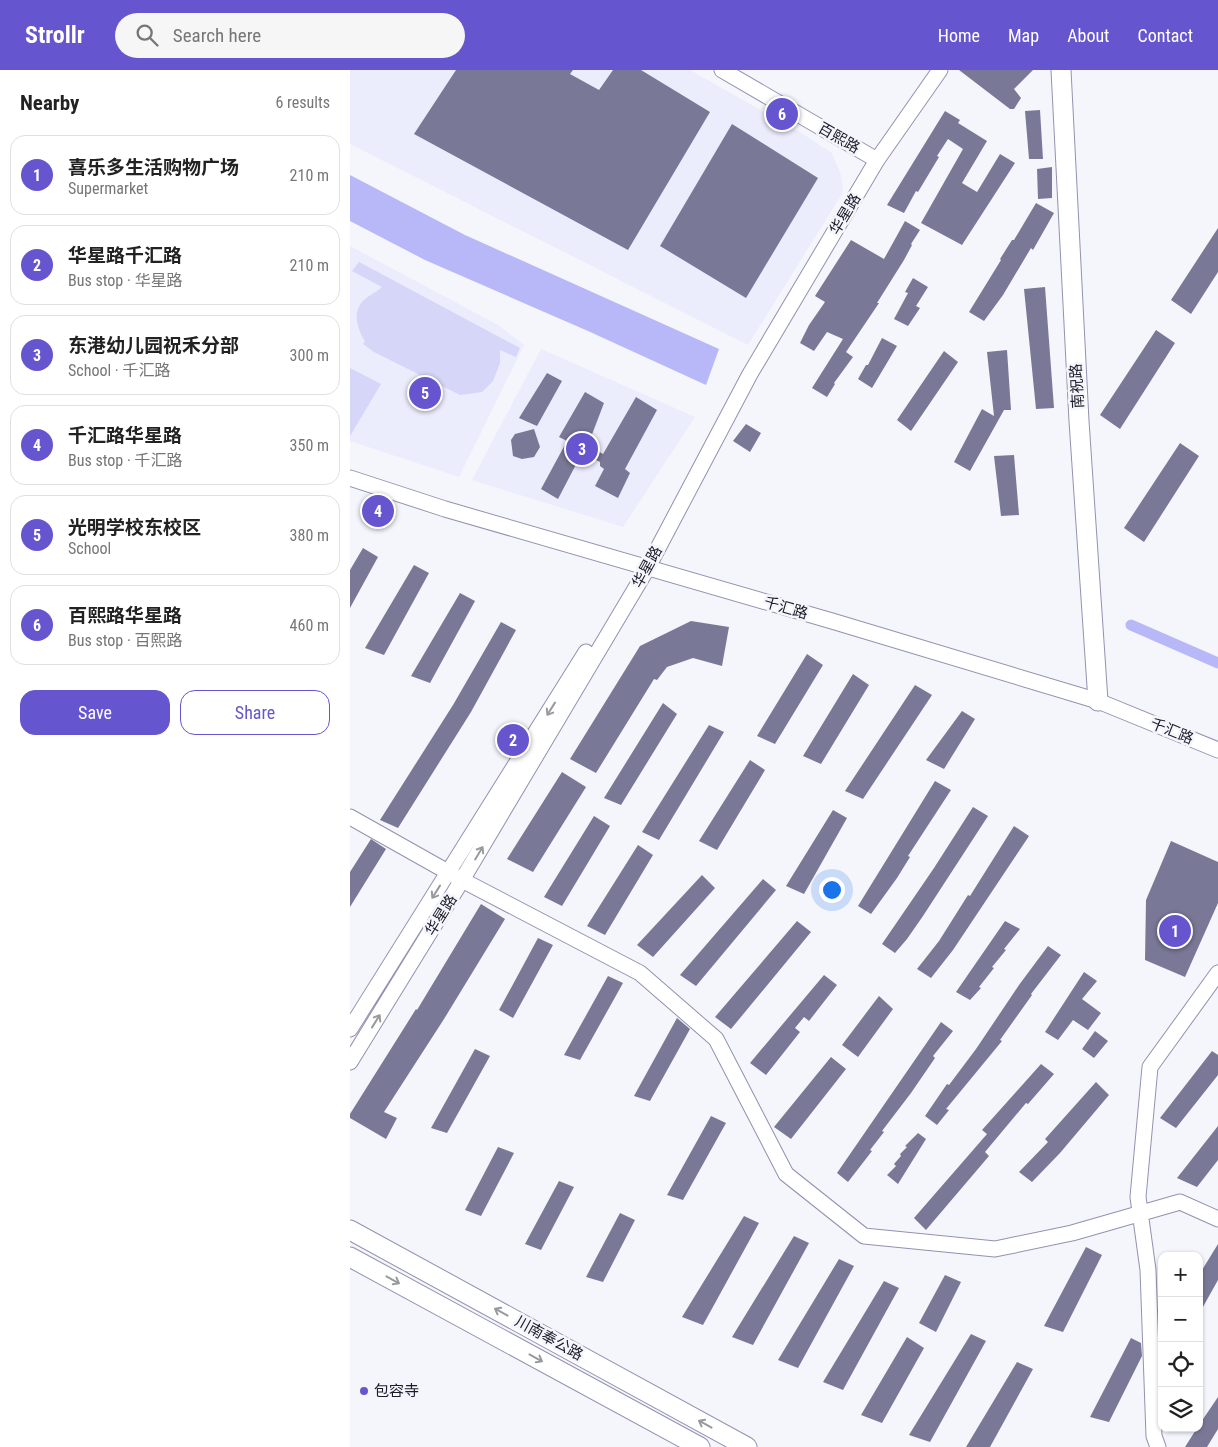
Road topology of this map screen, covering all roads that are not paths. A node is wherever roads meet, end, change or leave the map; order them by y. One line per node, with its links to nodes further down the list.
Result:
1 (940, 70): 4 (street, 华星路)
2 (1061, 70): 7 (main road, 南祝路)
3 (730, 72): 4 (street, 百熙路)
4 (878, 160): 6 (street, 华星路)
5 (350, 478): 6 (street, 千汇路)
6 (647, 569): 7 (street, 千汇路); 10 (street, one-way to 10); 11 (street, 华星路, one-way to 6)
7 (1098, 701): 8 (street, 千汇路)
8 (1218, 750)
9 (350, 816): 10 (street)
10 (448, 872): 11 (street); 13 (street, one-way to 13)
11 (462, 880): 14 (street, 华星路, one-way to 11); 15 (street)
12 (1218, 973): 15 (street)
13 (350, 1029)
14 (350, 1062)
15 (1140, 1213): 16 (street); 21 (street)
16 (1218, 1219)
17 (350, 1230): 20 (main road, 川南奉公路, one-way to 17)
18 (350, 1257): 19 (main road, 川南奉公路, one-way to 19)
19 (700, 1447)
20 (747, 1447)
21 (1158, 1447)

